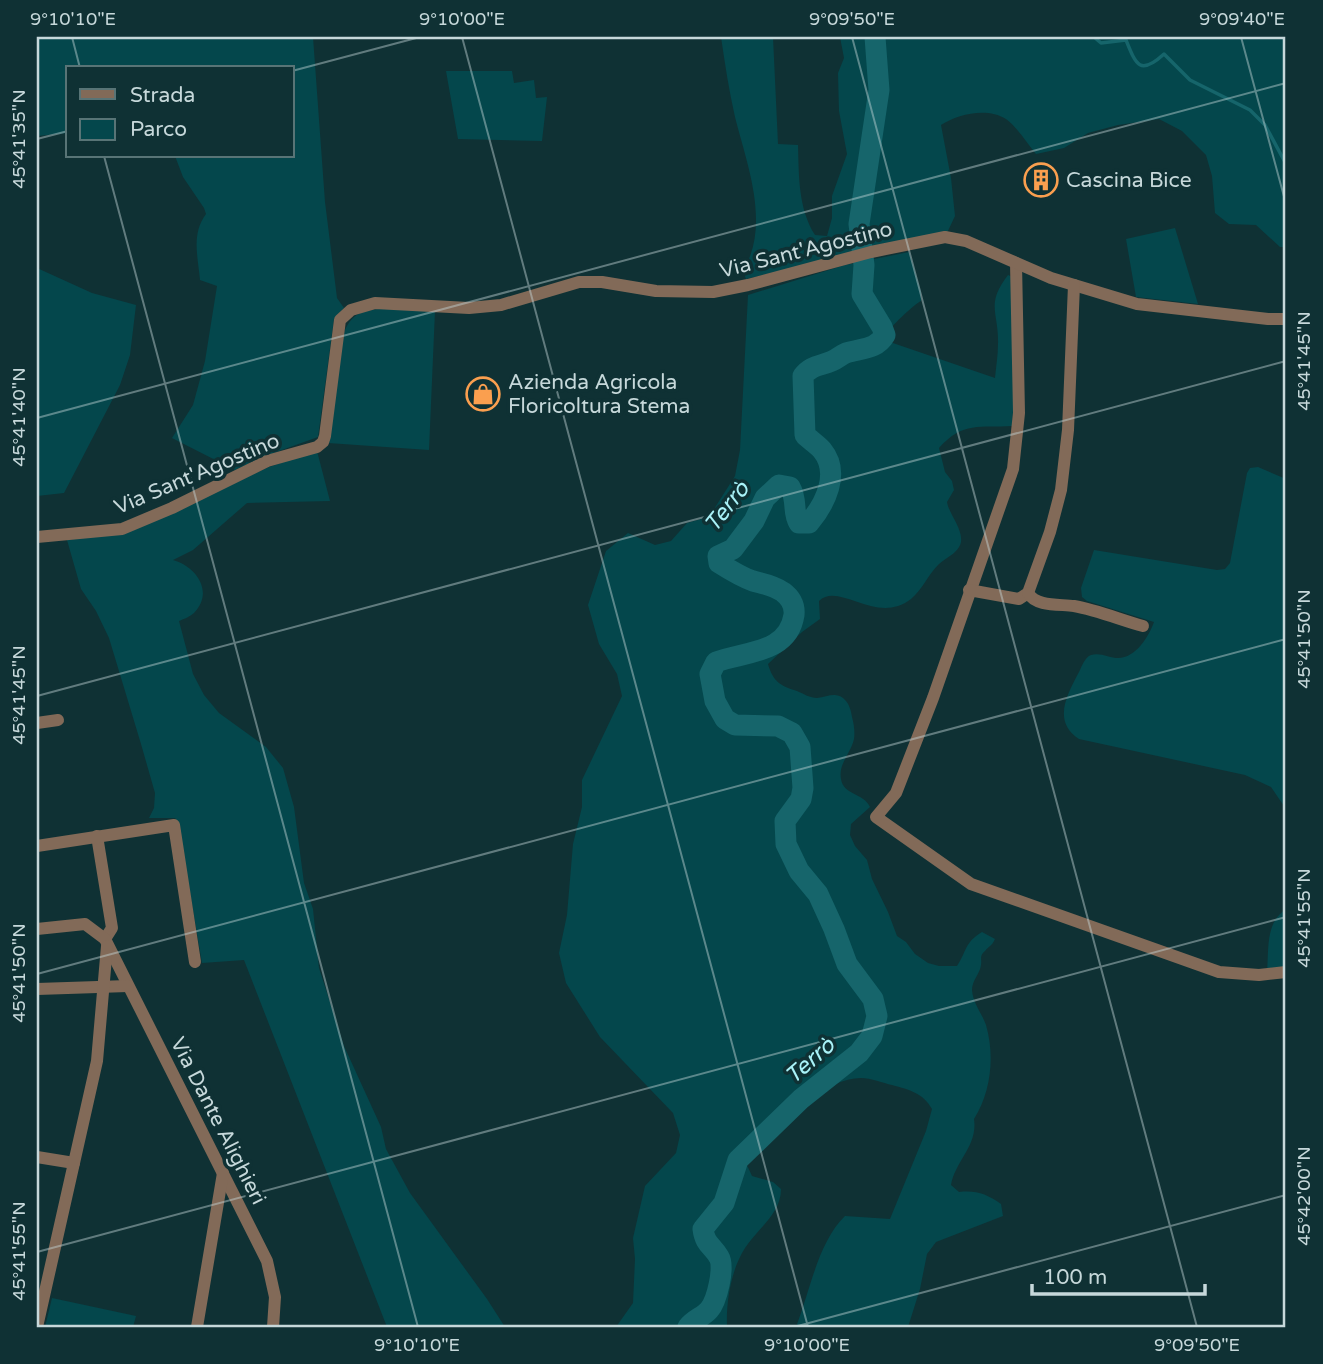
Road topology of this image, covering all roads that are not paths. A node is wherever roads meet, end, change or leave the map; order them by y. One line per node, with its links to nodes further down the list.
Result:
1 (1016, 263): 2 (street, Via Sant'Agostino); 4 (street, Via Sant'Agostino); 5 (street)
2 (1074, 285): 3 (street, Via Sant'Agostino); 6 (street)
3 (1286, 319)
4 (37, 537)
5 (969, 590): 6 (street); 15 (street)
6 (1028, 593): 7 (street)
7 (1143, 626)
8 (58, 720): 9 (street)
9 (37, 723)
10 (97, 836): 11 (street); 13 (street); 14 (street)
11 (37, 846)
12 (37, 929): 13 (street)
13 (106, 941): 16 (street, Via Dante Alighieri); 17 (street)
14 (195, 962)
15 (1286, 972)
16 (128, 986): 17 (street); 21 (street, Via Dante Alighieri)
17 (105, 987): 18 (street); 20 (street)
18 (37, 989)
19 (37, 1157): 20 (street)
20 (74, 1163): 22 (street)
21 (223, 1173): 23 (street); 24 (street, Via Dante Alighieri)
22 (37, 1327)
23 (197, 1327)
24 (273, 1327)

